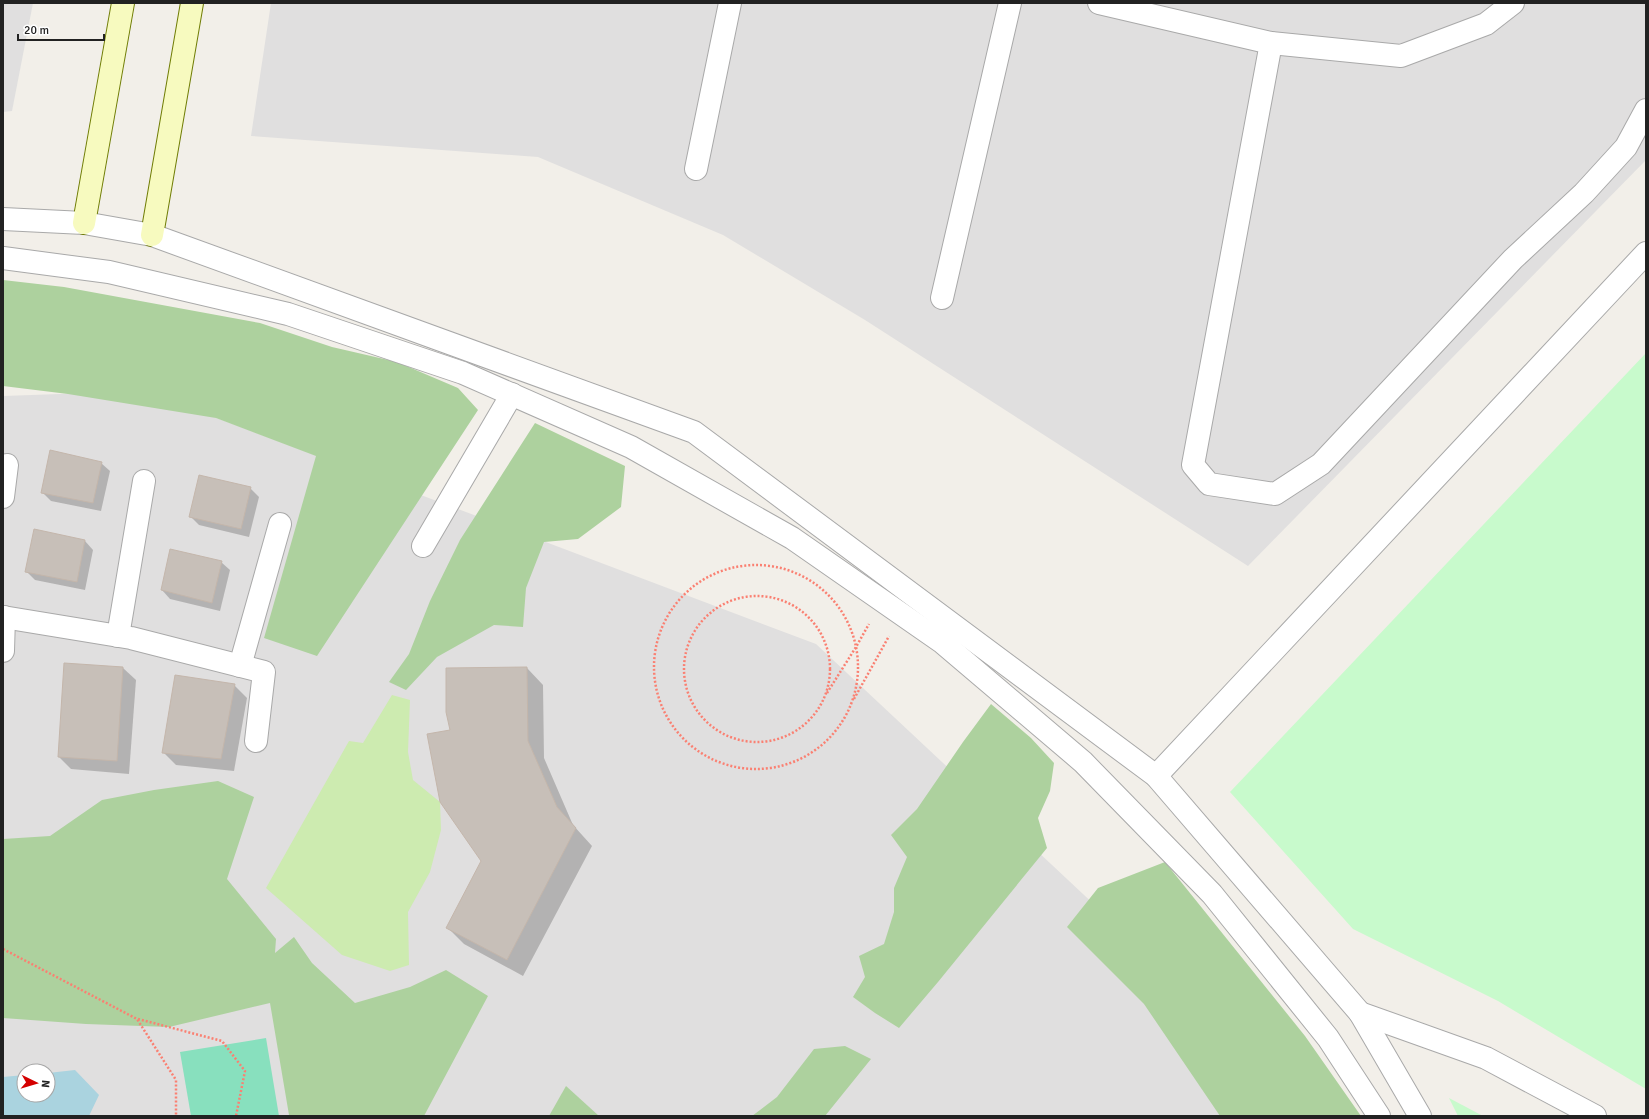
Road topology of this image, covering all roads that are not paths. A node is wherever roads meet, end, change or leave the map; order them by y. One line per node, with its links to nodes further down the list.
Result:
1 (123, 3): 11 (main road)
2 (192, 3): 12 (main road)
3 (730, 3): 9 (street)
4 (1010, 3): 15 (street)
5 (1099, 3): 7 (street)
6 (1514, 3): 7 (street)
7 (1271, 43): 8 (street)
8 (1646, 110)
9 (696, 169)
10 (3, 219): 11 (street)
11 (84, 223): 12 (street)
12 (152, 235): 27 (street)
13 (1646, 253): 27 (street)
14 (3, 258): 16 (street)
15 (942, 298)
16 (512, 394): 21 (street); 29 (street)
17 (7, 465): 19 (street)
18 (144, 481): 23 (street)
19 (3, 497)
20 (280, 524): 25 (street)
21 (423, 546)
22 (4, 617): 23 (street); 24 (street)
23 (118, 636): 25 (street)
24 (3, 651)
25 (240, 666): 26 (street)
26 (256, 741)
27 (1156, 776): 28 (street)
28 (1360, 1013): 30 (street); 31 (street)
29 (1379, 1116)
30 (1420, 1116)
31 (1595, 1116)

